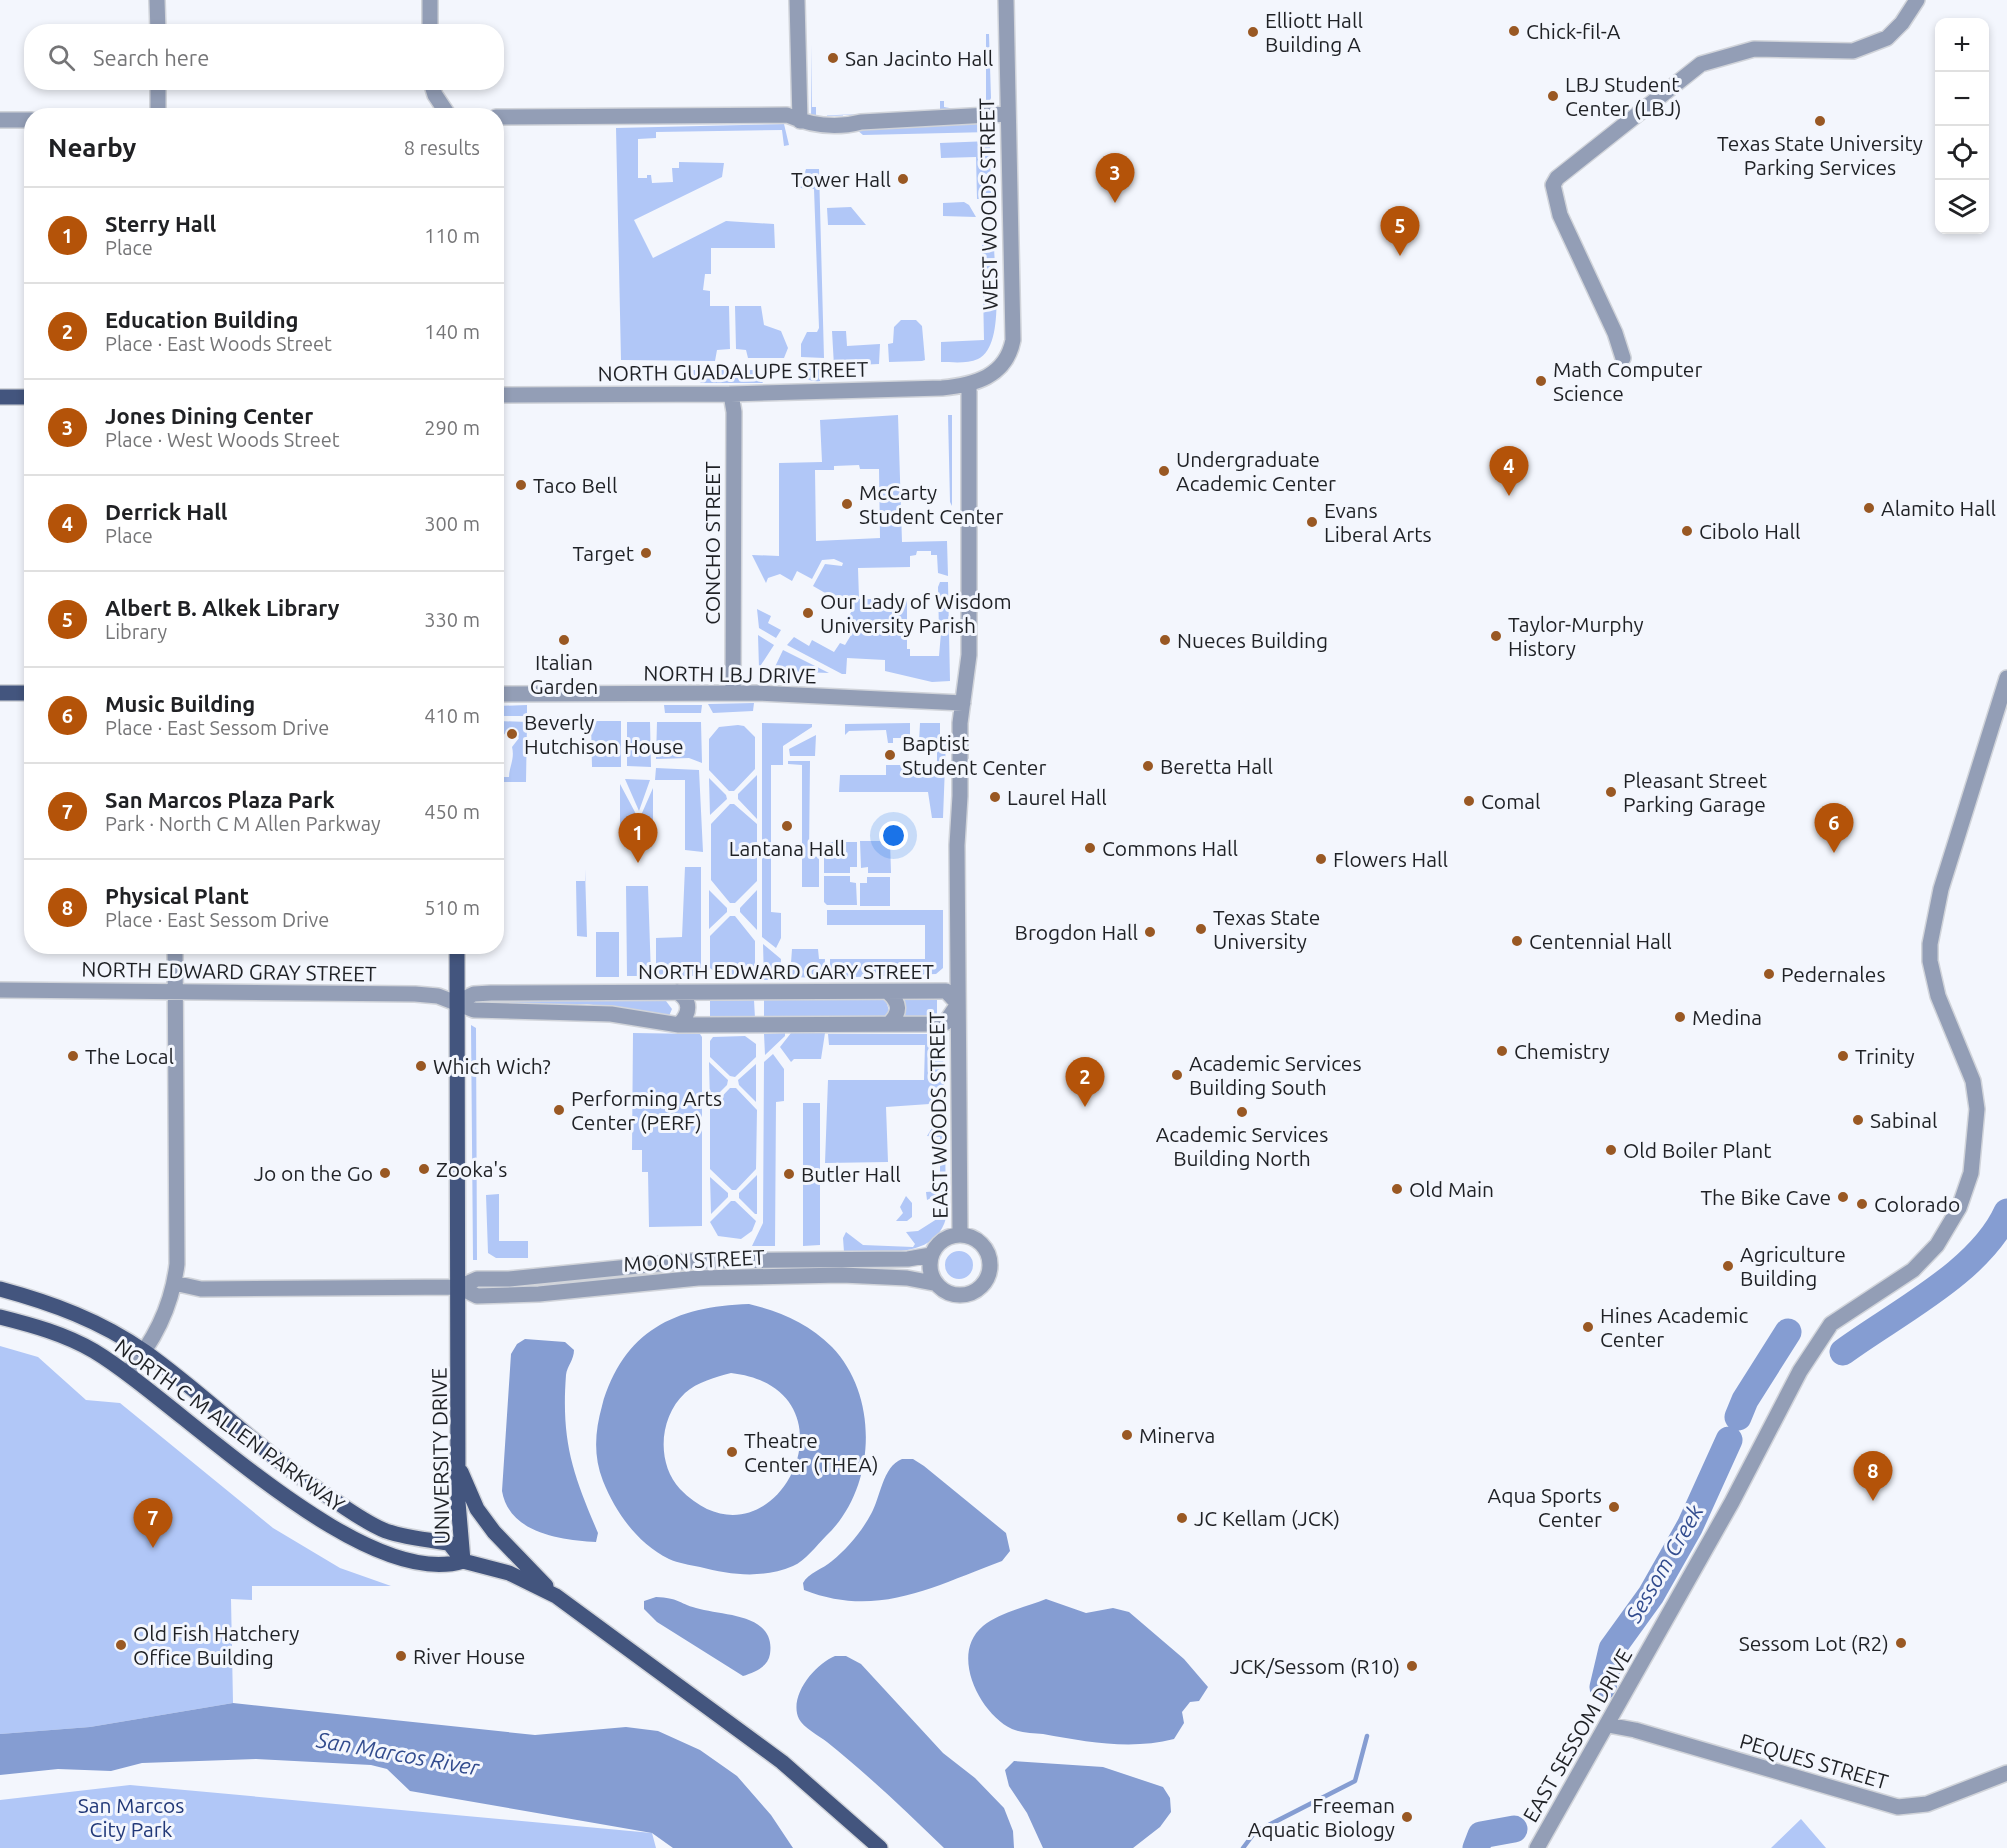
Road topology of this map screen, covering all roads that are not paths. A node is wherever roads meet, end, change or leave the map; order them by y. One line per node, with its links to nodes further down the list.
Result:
1 (157, 0): 6 (street)
2 (430, 0): 7 (street)
3 (797, 0): 16 (street)
4 (1006, 0): 12 (street, WEST WOODS STREET)
5 (1917, 0): 17 (street)
6 (158, 24)
7 (430, 24)
8 (158, 90): 10 (street)
9 (433, 90): 11 (street)
10 (158, 108)
11 (444, 108)
12 (1007, 114): 16 (street); 18 (street, WEST WOODS STREET)
13 (504, 117): 16 (street)
14 (0, 120): 15 (street)
15 (24, 120)
16 (800, 121)
17 (1623, 358)
18 (969, 384): 19 (street, NORTH GUADALUPE STREET); 28 (street, EAST WOODS STREET)
19 (730, 394): 20 (street, NORTH GUADALUPE STREET); 26 (street, CONCHO STREET)
20 (504, 395)
21 (24, 397): 22 (main road)
22 (0, 398)
23 (2007, 678): 29 (street, EAST SESSOM DRIVE)
24 (0, 693): 25 (main road)
25 (24, 693)
26 (733, 693): 27 (street, NORTH LBJ DRIVE); 28 (street, NORTH LBJ DRIVE)
27 (504, 694)
28 (963, 703): 37 (street, EAST WOODS STREET)
29 (2000, 727): 56 (street, EAST SESSOM DRIVE)
30 (175, 954): 33 (street)
31 (457, 954): 36 (main road, UNIVERSITY DRIVE)
32 (0, 990): 33 (street, NORTH EDWARD GRAY STREET)
33 (175, 990): 36 (street, NORTH EDWARD GRAY STREET); 42 (street)
34 (677, 992): 35 (street, NORTH EDWARD GARY STREET); 36 (street, NORTH EDWARD GARY STREET); 38 (street)
35 (888, 992): 37 (street, NORTH EDWARD GARY STREET); 39 (street)
36 (457, 1002): 38 (street); 44 (main road, UNIVERSITY DRIVE)
37 (958, 1004): 39 (street); 40 (street, EAST WOODS STREET)
38 (679, 1024): 39 (street)
39 (889, 1024)
40 (960, 1234): 41 (street); 43 (street)
41 (931, 1255): 43 (street); 44 (street, MOON STREET)
42 (174, 1283): 44 (street, MOON STREET); 49 (street)
43 (933, 1283): 44 (street, MOON STREET)
44 (459, 1287): 53 (main road, UNIVERSITY DRIVE)
45 (0, 1289): 46 (main road, NORTH C M ALLEN PARKWAY)
46 (37, 1299): 48 (main road); 49 (main road, NORTH C M ALLEN PARKWAY)
47 (0, 1317): 48 (main road, NORTH C M ALLEN PARKWAY)
48 (28, 1324): 50 (main road, NORTH C M ALLEN PARKWAY)
49 (145, 1352): 50 (street); 51 (main road, NORTH C M ALLEN PARKWAY)
50 (127, 1373): 52 (main road, NORTH C M ALLEN PARKWAY)
51 (220, 1412): 52 (main road); 54 (main road, NORTH C M ALLEN PARKWAY)
52 (201, 1433): 54 (main road, NORTH C M ALLEN PARKWAY)
53 (458, 1465): 54 (main road, UNIVERSITY DRIVE); 55 (main road)
54 (463, 1561): 55 (main road, UNIVERSITY DRIVE)
55 (556, 1596): 58 (main road, UNIVERSITY DRIVE)
56 (1608, 1725): 57 (street, PEQUES STREET); 59 (street, EAST SESSOM DRIVE)
57 (2007, 1773)
58 (880, 1848)
59 (1537, 1848)

